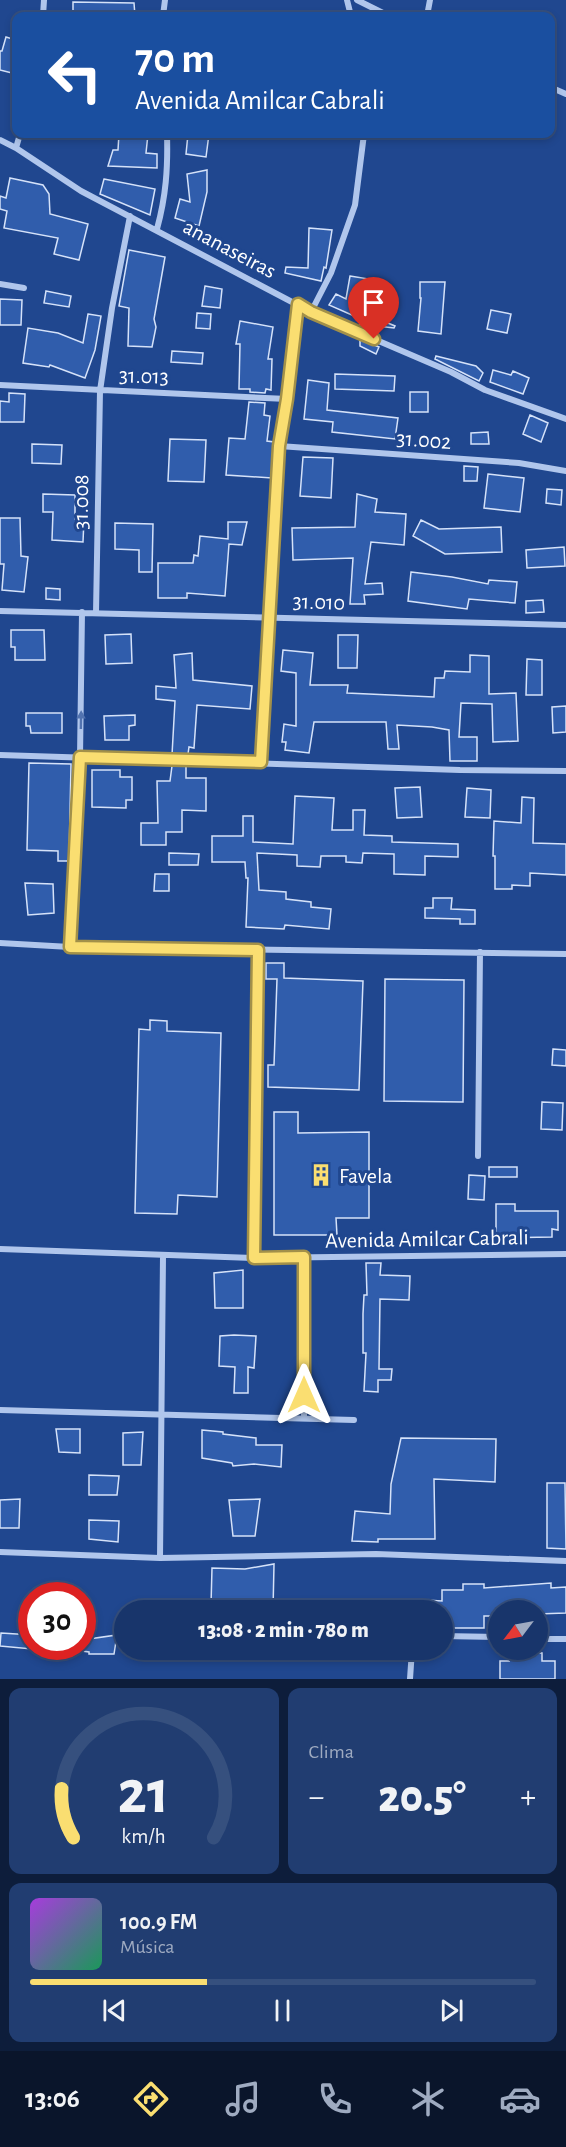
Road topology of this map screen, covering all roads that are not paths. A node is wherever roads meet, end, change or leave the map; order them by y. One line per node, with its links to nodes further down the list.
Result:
1 (357, 0): 2 (street)
2 (381, 12)
3 (19, 138): 7 (street)
4 (167, 138): 9 (street)
5 (363, 138): 13 (street)
6 (0, 140): 7 (street, ananaseiras)
7 (16, 148): 8 (street, ananaseiras)
8 (130, 216): 9 (street, ananaseiras); 15 (street, 31.008)
9 (157, 230): 12 (street, ananaseiras)
10 (0, 284): 11 (street)
11 (24, 288)
12 (298, 304): 13 (street, ananaseiras); 16 (street)
13 (311, 312): 17 (street, ananaseiras)
14 (0, 385): 15 (street, 31.013)
15 (100, 391): 16 (street, 31.013); 22 (street, 31.008)
16 (287, 399): 18 (street)
17 (566, 419)
18 (279, 446): 19 (street, 31.002); 23 (street)
19 (566, 471)
20 (0, 611): 21 (street, 31.010)
21 (82, 612): 22 (street, 31.010); 26 (street, one-way to 21)
22 (96, 613): 23 (street, 31.010)
23 (269, 617): 24 (street, 31.010); 27 (street)
24 (566, 625)
25 (0, 755): 26 (street)
26 (80, 757): 27 (street); 30 (street)
27 (261, 762): 28 (street)
28 (566, 771)
29 (0, 943): 30 (street)
30 (70, 947): 31 (street)
31 (258, 950): 32 (street); 39 (street)
32 (480, 952): 33 (street); 34 (street)
33 (566, 954)
34 (478, 1156)
35 (0, 1250): 37 (street, Avenida Amilcar Cabrali)
36 (566, 1254): 38 (street, Avenida Amilcar Cabrali)
37 (163, 1256): 39 (street, Avenida Amilcar Cabrali); 41 (street)
38 (304, 1257): 39 (street, Avenida Amilcar Cabrali); 42 (street)
39 (254, 1258)
40 (0, 1410): 41 (street)
41 (161, 1416): 42 (street); 45 (street)
42 (304, 1418): 43 (street)
43 (354, 1420)
44 (0, 1552): 45 (street)
45 (160, 1558): 46 (street)
46 (566, 1561)
47 (453, 1636): 48 (street)
48 (488, 1637)
49 (548, 1638): 50 (street)
50 (566, 1639)
51 (411, 1660): 52 (street)
52 (410, 1679)

